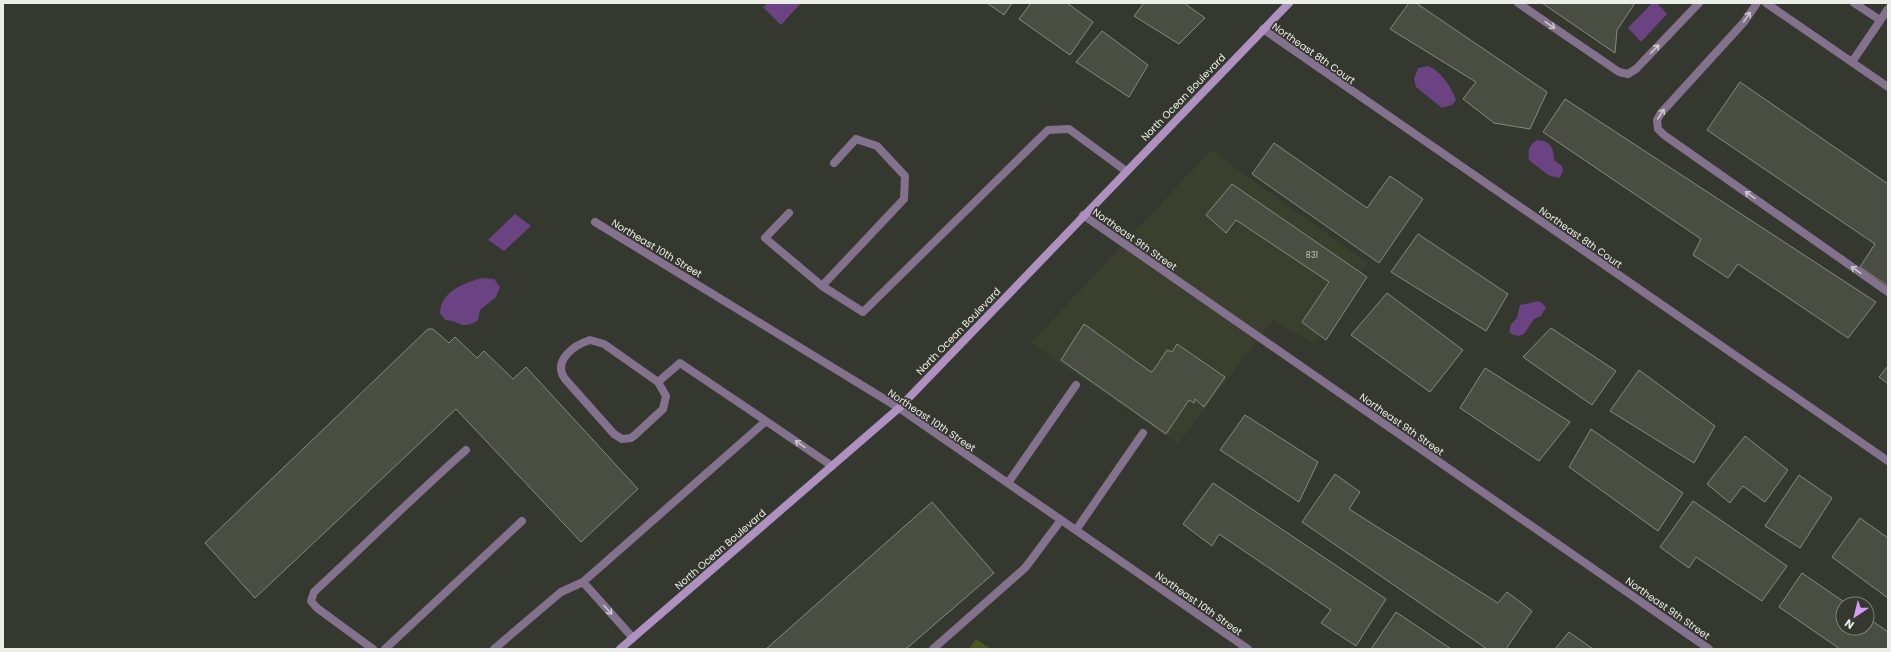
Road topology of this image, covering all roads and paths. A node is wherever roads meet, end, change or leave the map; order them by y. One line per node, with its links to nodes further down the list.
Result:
1 (1289, 3): 9 (main road, North Ocean Boulevard)
2 (1518, 3): 3 (street, one-way to 3)
3 (1699, 3)
4 (1757, 3): 18 (street, one-way to 4)
5 (1766, 3): 10 (street)
6 (1854, 3): 8 (street)
7 (1888, 9): 8 (street)
8 (1880, 20): 10 (street)
9 (1263, 29): 13 (main road, North Ocean Boulevard); 25 (street, Northeast 8th Court)
10 (1852, 62): 11 (street)
11 (1888, 87)
12 (834, 163): 17 (street)
13 (1126, 171): 15 (main road, North Ocean Boulevard); 17 (street)
14 (789, 213): 17 (street)
15 (1083, 215): 21 (main road, North Ocean Boulevard); 39 (street, Northeast 9th Street)
16 (595, 222): 21 (street, Northeast 10th Street)
17 (822, 286)
18 (1888, 292)
19 (658, 382): 19 (street); 22 (street)
20 (1076, 385): 27 (street)
21 (899, 408): 26 (main road, North Ocean Boulevard); 27 (street, Northeast 10th Street)
22 (766, 421): 26 (street, one-way to 22); 31 (street)
23 (1143, 433): 30 (street)
24 (466, 450): 33 (street)
25 (1888, 461)
26 (832, 466): 32 (main road, North Ocean Boulevard)
27 (1008, 483): 28 (street, Northeast 10th Street)
28 (1061, 520): 30 (street, Northeast 10th Street); 37 (street)
29 (522, 522): 34 (street)
30 (1076, 530): 38 (street, Northeast 10th Street)
31 (583, 582): 32 (street, one-way to 32); 35 (street)
32 (633, 638): 36 (main road, North Ocean Boulevard)
33 (373, 649)
34 (385, 649)
35 (494, 649)
36 (620, 649)
37 (932, 649)
38 (1248, 649)
39 (1709, 649)

